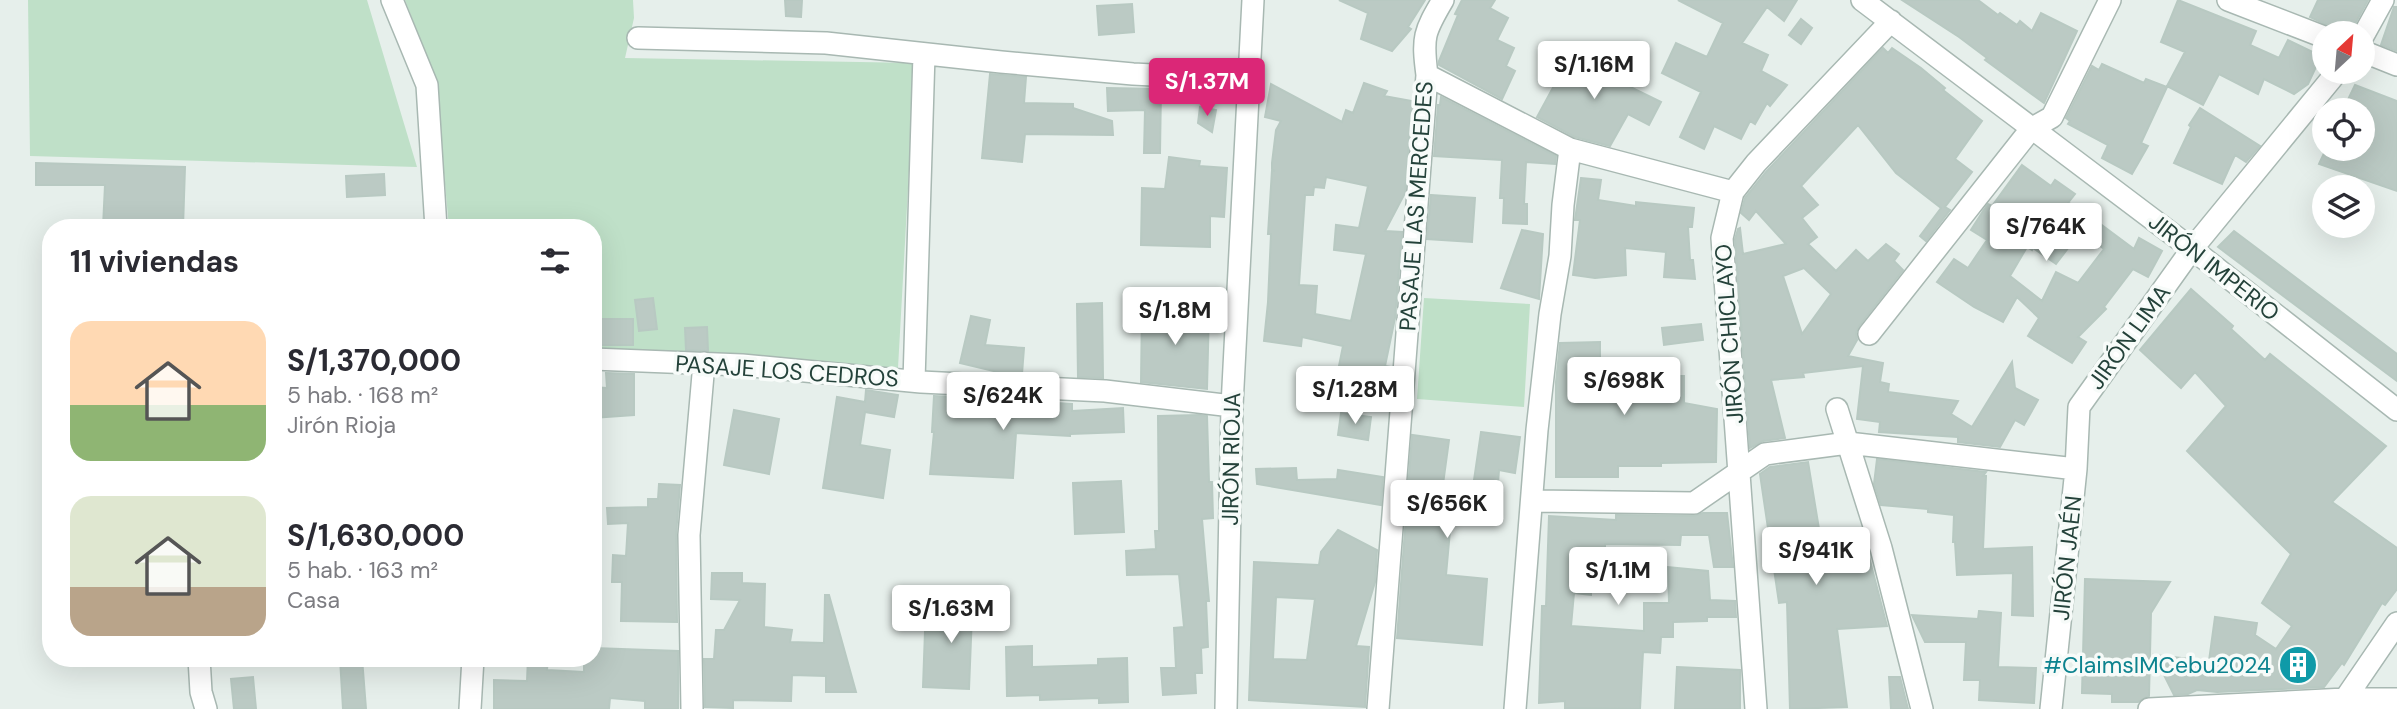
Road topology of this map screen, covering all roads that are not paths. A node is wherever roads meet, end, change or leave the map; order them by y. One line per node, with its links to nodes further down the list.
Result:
1 (392, 0): 21 (street)
2 (1253, 0): 16 (street, JIRÓN RIOJA)
3 (1443, 0): 15 (street, PASAJE LAS MERCEDES)
4 (1862, 0): 8 (street, JIRÓN IMPERIO)
5 (2110, 0): 18 (street)
6 (2228, 0): 10 (street)
7 (2384, 0): 9 (street)
8 (1891, 21): 18 (street, JIRÓN IMPERIO); 20 (street, JIRÓN CHICLAYO)
9 (2372, 21)
10 (2312, 32)
11 (638, 38): 12 (street)
12 (924, 54): 16 (street); 26 (street)
13 (2375, 56): 14 (street)
14 (2397, 65)
15 (1427, 75): 19 (street); 44 (street, PASAJE LAS MERCEDES)
16 (1250, 80): 27 (street, JIRÓN RIOJA)
17 (2327, 84): 22 (street, JIRÓN LIMA)
18 (2031, 129): 22 (street, JIRÓN IMPERIO); 23 (street)
19 (1570, 149): 20 (street); 34 (street)
20 (1733, 192): 33 (street, JIRÓN CHICLAYO)
21 (435, 219)
22 (2192, 249): 28 (street, JIRÓN LIMA); 30 (street, JIRÓN IMPERIO)
23 (1869, 334)
24 (602, 359): 25 (street, PASAJE LOS CEDROS)
25 (704, 363): 26 (street, PASAJE LOS CEDROS); 42 (street)
26 (914, 381): 27 (street, PASAJE LOS CEDROS)
27 (1232, 406): 43 (street, JIRÓN RIOJA)
28 (2079, 407): 32 (street, JIRÓN JAÉN)
29 (1837, 409): 31 (street)
30 (2397, 410)
31 (1848, 443): 32 (street); 33 (street); 47 (street)
32 (2076, 469): 48 (street, JIRÓN JAÉN)
33 (1739, 472): 34 (street); 46 (street, JIRÓN CHICLAYO)
34 (1533, 501): 45 (street)
35 (2397, 623): 39 (street)
36 (200, 667): 40 (street)
37 (472, 667): 41 (street)
38 (2397, 699): 39 (street)
39 (2345, 704): 49 (street)
40 (206, 709)
41 (470, 709)
42 (692, 709)
43 (1226, 709)
44 (1378, 709)
45 (1515, 709)
46 (1756, 709)
47 (1922, 709)
48 (2051, 709)
49 (2149, 709)

